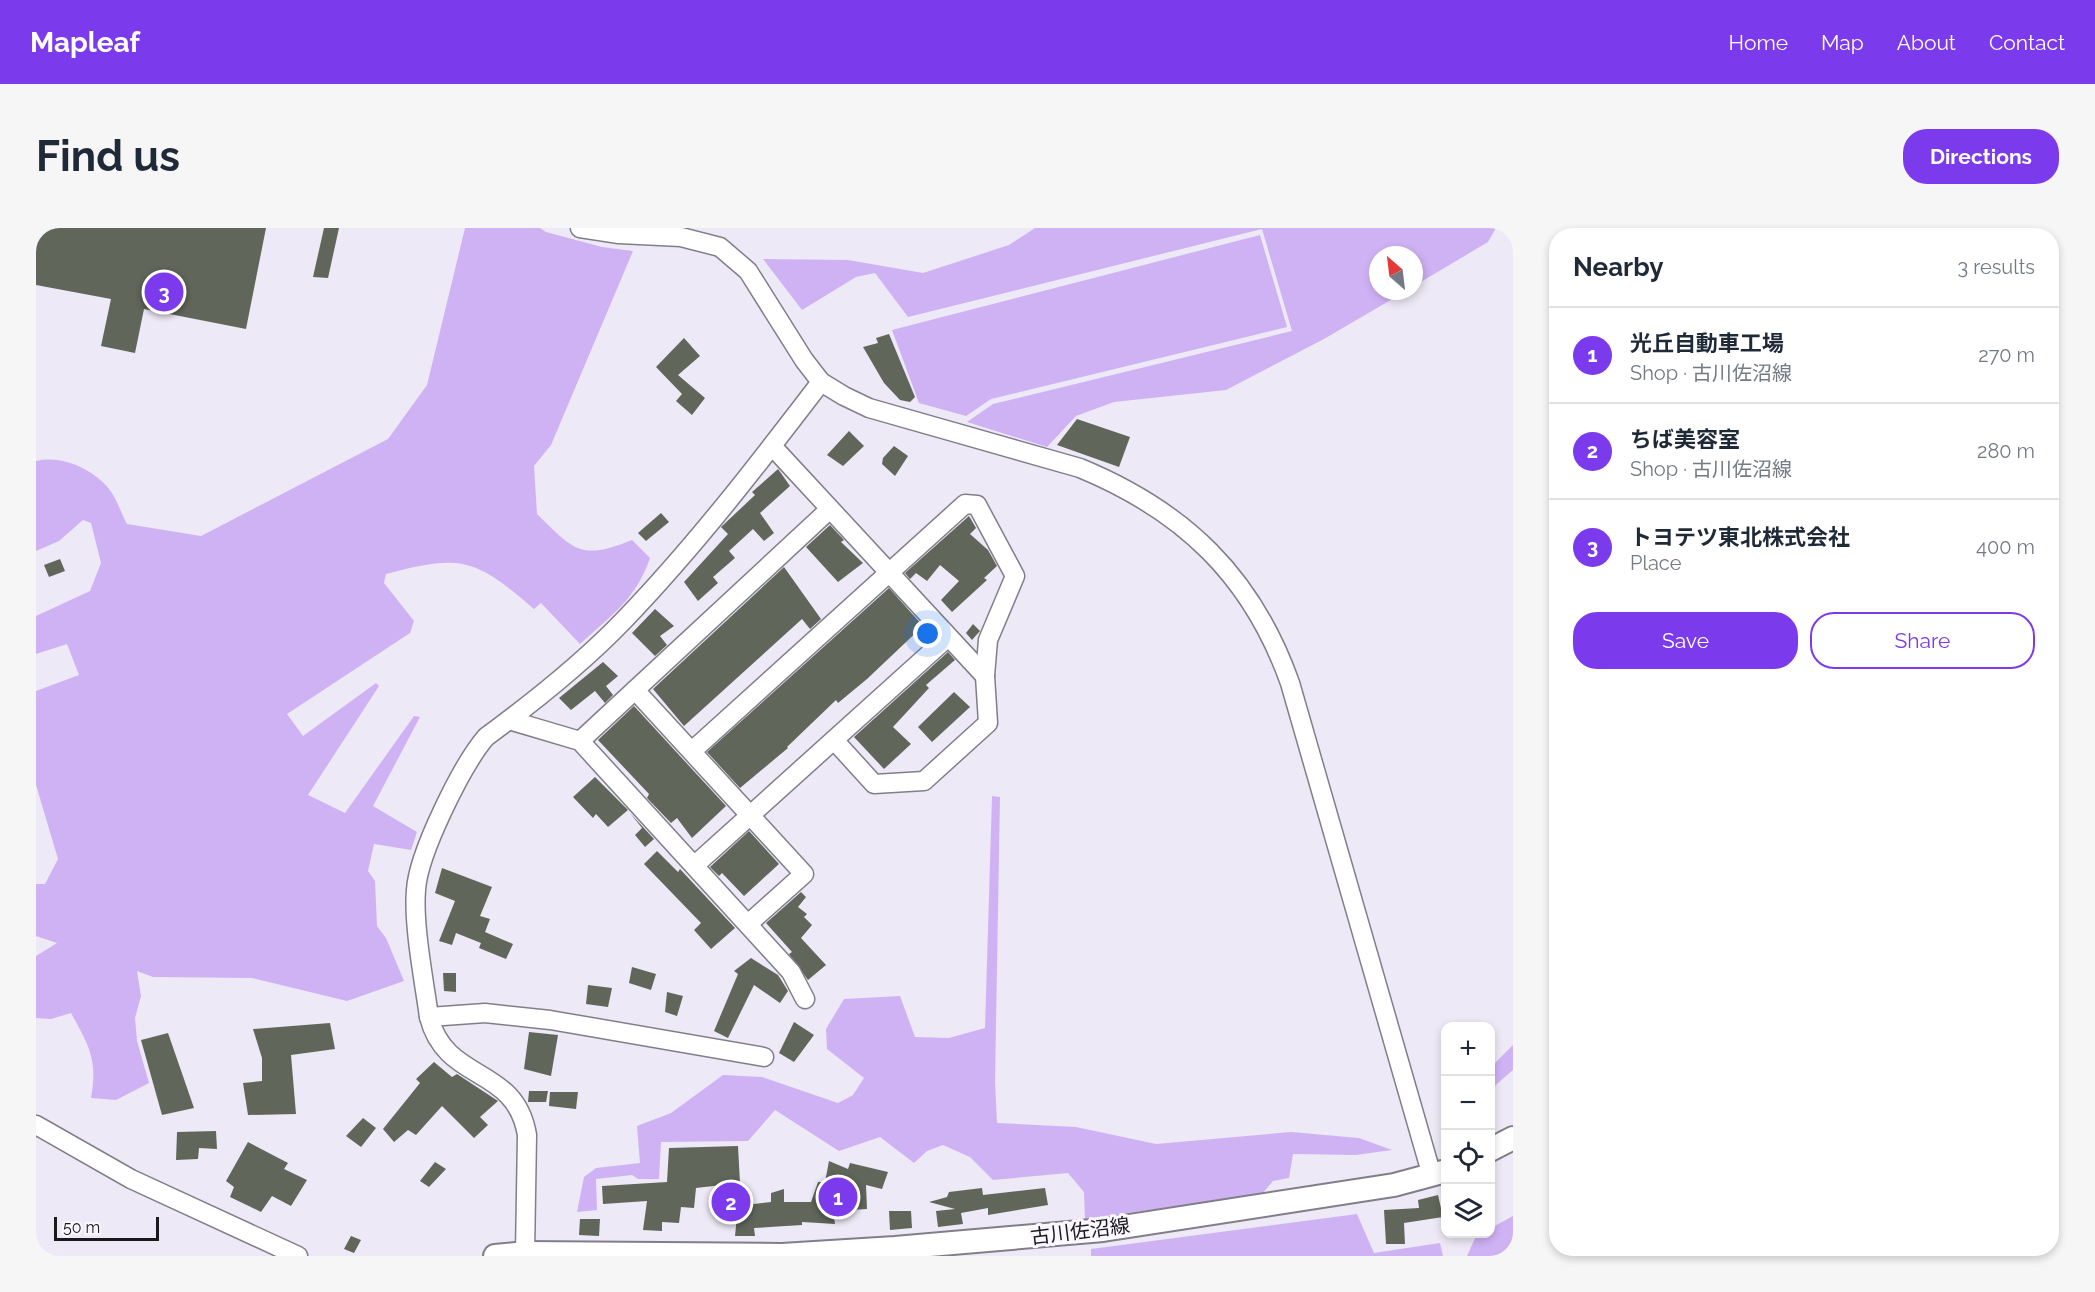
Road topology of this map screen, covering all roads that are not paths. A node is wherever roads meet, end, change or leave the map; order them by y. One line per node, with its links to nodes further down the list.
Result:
1 (580, 228): 2 (street)
2 (821, 382): 3 (street); 22 (street)
3 (772, 446): 4 (street); 9 (street)
4 (830, 509): 5 (street); 8 (street)
5 (889, 573): 6 (street); 7 (street); 12 (street)
6 (948, 637): 7 (street); 10 (street)
7 (985, 676): 10 (street)
8 (635, 690): 11 (street); 12 (street)
9 (509, 720): 11 (street); 17 (street)
10 (834, 740): 13 (street)
11 (580, 741): 14 (street)
12 (692, 751): 13 (street)
13 (751, 815): 14 (street); 15 (street)
14 (695, 865): 15 (street)
15 (748, 924): 16 (street)
16 (805, 999)
17 (429, 1017): 18 (street); 24 (street)
18 (764, 1057)
19 (36, 1125): 25 (street)
20 (1513, 1138): 21 (main road)
21 (1495, 1148)
22 (1439, 1173): 23 (main road, 古川佐沼線)
23 (895, 1252): 24 (main road, 古川佐沼線)
24 (525, 1253): 26 (main road, 古川佐沼線)
25 (298, 1256)
26 (495, 1256)

